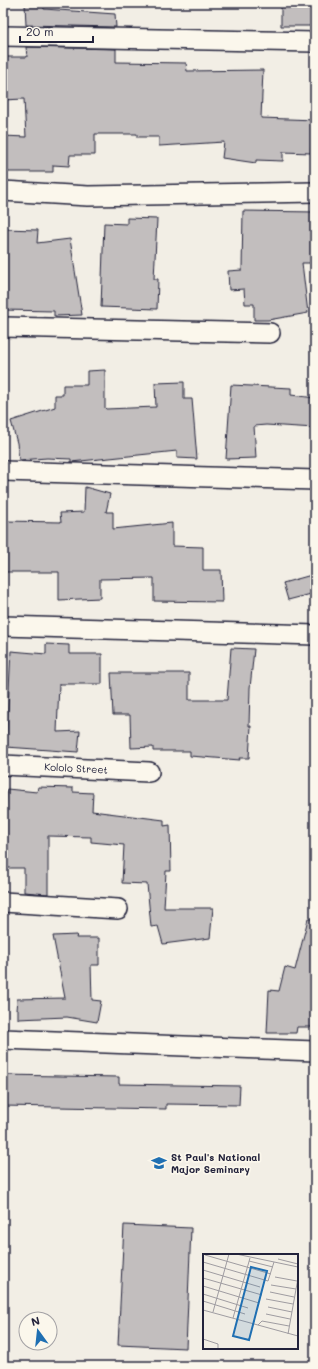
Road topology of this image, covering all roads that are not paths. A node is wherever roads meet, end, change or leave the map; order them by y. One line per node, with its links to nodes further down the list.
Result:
1 (3, 36): 2 (street)
2 (315, 42)
3 (3, 191): 4 (street)
4 (315, 192)
5 (3, 327): 6 (street)
6 (270, 333)
7 (3, 471): 8 (street)
8 (315, 480)
9 (3, 626): 10 (street)
10 (315, 635)
11 (3, 765): 12 (street, Kololo Street)
12 (149, 772)
13 (3, 902): 14 (street)
14 (118, 909)
15 (3, 1039): 16 (street)
16 (315, 1051)

